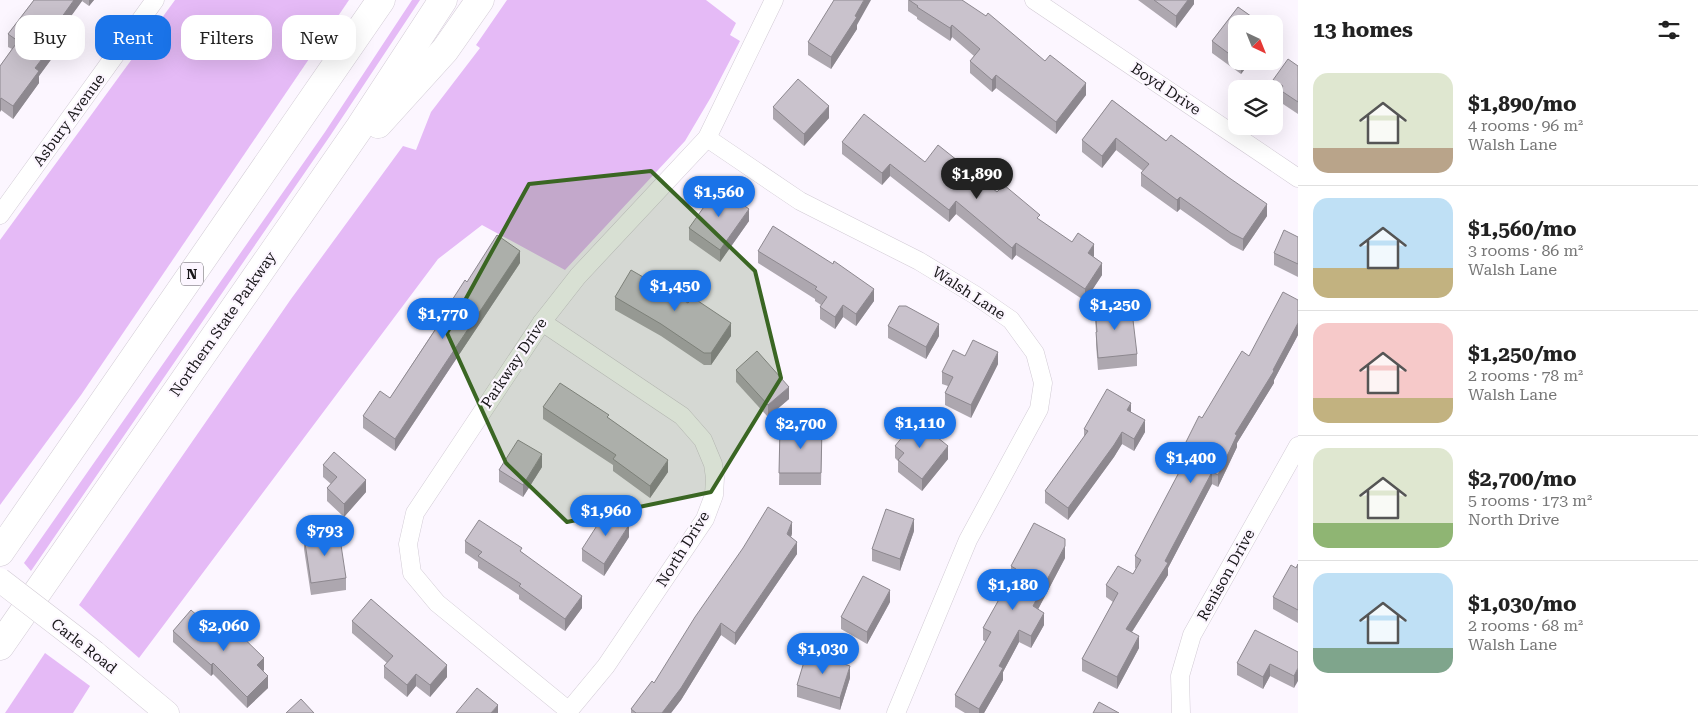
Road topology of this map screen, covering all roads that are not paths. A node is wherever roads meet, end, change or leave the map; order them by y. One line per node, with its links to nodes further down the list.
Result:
1 (155, 0): 10 (street, Asbury Avenue)
2 (381, 0): 13 (highway, N)
3 (443, 0): 9 (highway, Northern State Parkway)
4 (480, 0): 9 (highway)
5 (774, 0): 7 (street, Parkway Drive)
6 (1034, 0): 8 (street, Boyd Drive)
7 (707, 138): 11 (street, Parkway Drive); 18 (street, Walsh Lane)
8 (1298, 178)
9 (310, 199): 15 (highway, Northern State Parkway)
10 (0, 215)
11 (542, 322): 16 (street, Parkway Drive); 16 (street, North Drive)
12 (1298, 446): 19 (street, Renison Drive)
13 (0, 552)
14 (0, 580): 17 (street, Carle Road, bridge)
15 (0, 646)
16 (568, 712)
17 (167, 713)
18 (896, 713)
19 (1181, 713)

